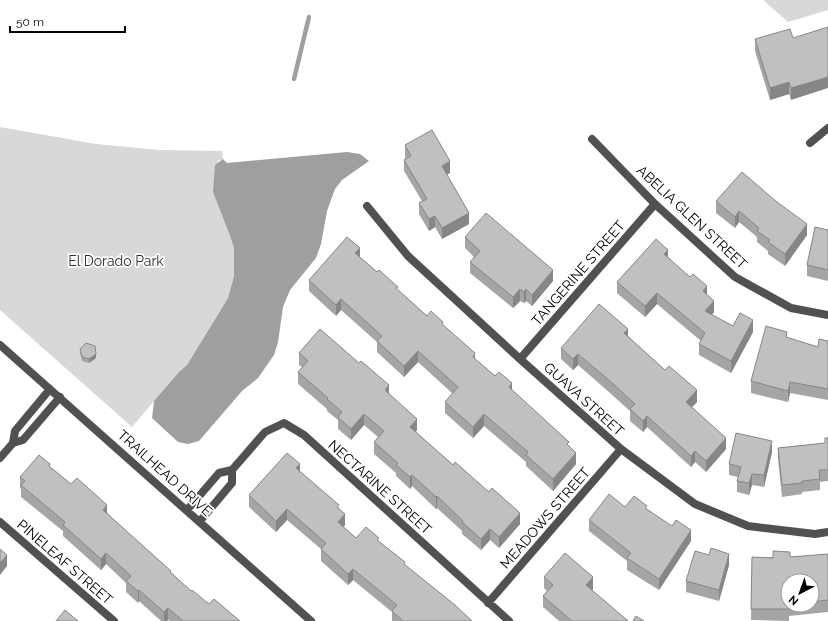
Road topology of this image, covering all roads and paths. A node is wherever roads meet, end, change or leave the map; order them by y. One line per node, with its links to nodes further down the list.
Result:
1 (828, 128): 3 (street)
2 (592, 139): 4 (street, ABELIA GLEN STREET)
3 (810, 143)
4 (655, 204): 6 (street, ABELIA GLEN STREET); 8 (street, TANGERINE STREET)
5 (367, 206): 8 (street, GUAVA STREET)
6 (828, 315)
7 (0, 345): 9 (street, TRAILHEAD DRIVE)
8 (520, 359): 12 (street, GUAVA STREET)
9 (50, 389): 10 (street, TRAILHEAD DRIVE); 11 (street)
10 (60, 397): 11 (street); 15 (street, TRAILHEAD DRIVE)
11 (13, 443): 13 (street)
12 (621, 449): 18 (street, GUAVA STREET); 19 (street, MEADOWS STREET)
13 (0, 458)
14 (232, 470): 15 (street, NECTARINE STREET); 17 (street, NECTARINE STREET); 19 (street, NECTARINE STREET)
15 (187, 510): 17 (street, TRAILHEAD DRIVE)
16 (0, 522): 20 (street, PINELEAF STREET)
17 (200, 522): 21 (street, TRAILHEAD DRIVE)
18 (828, 532)
19 (488, 603): 22 (street, NECTARINE STREET)
20 (114, 621)
21 (311, 621)
22 (509, 621)

